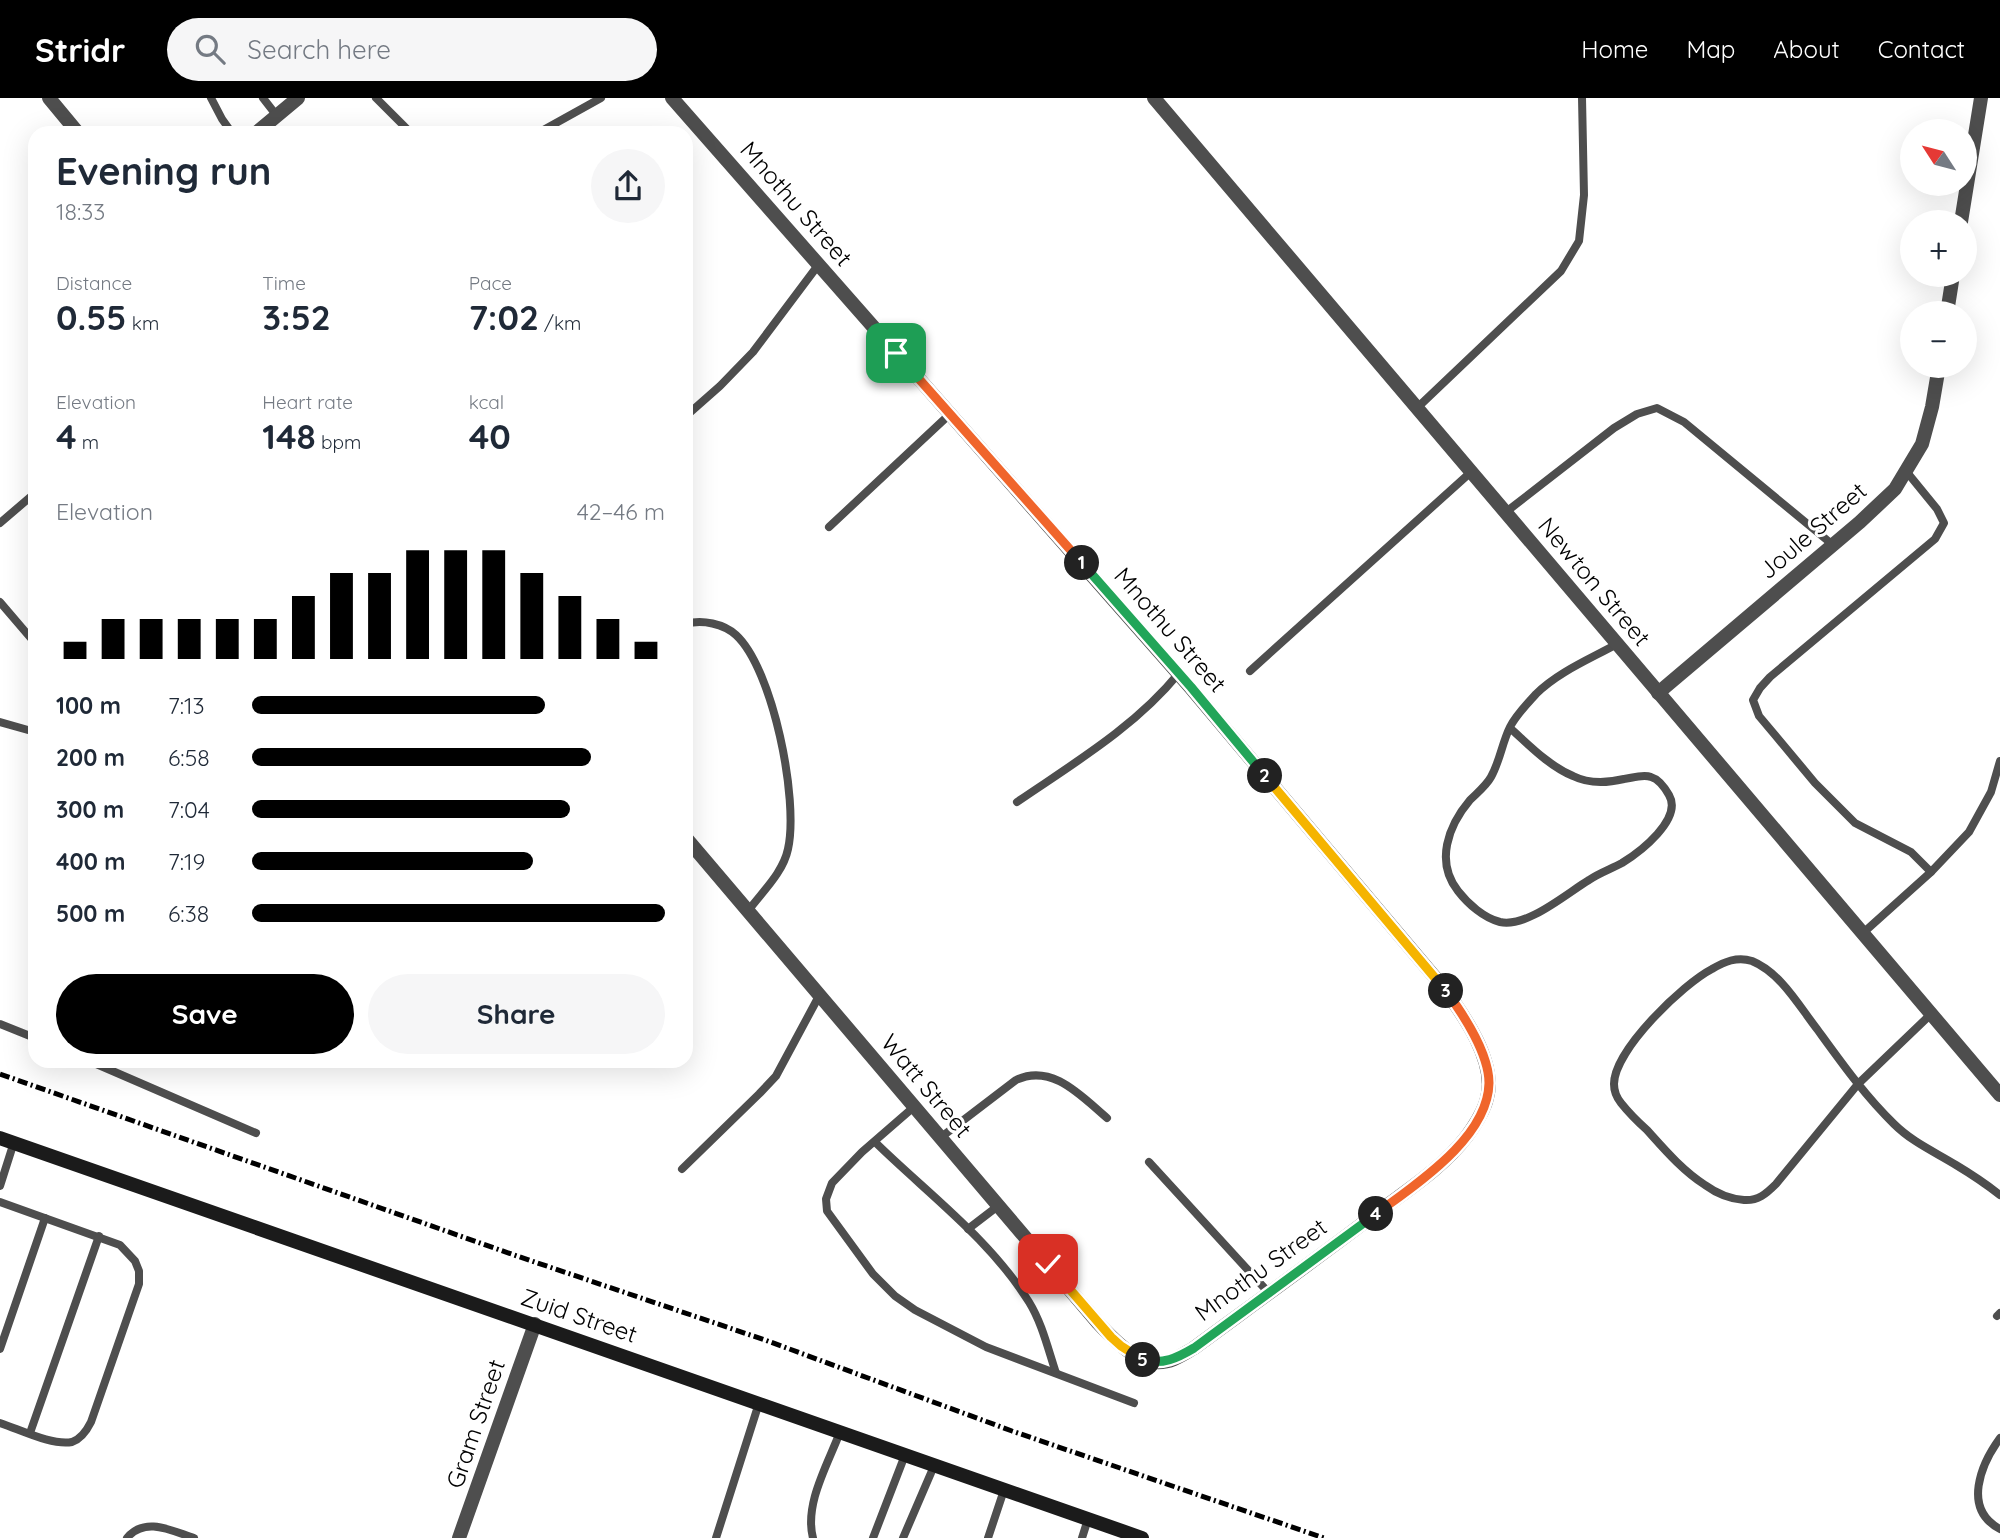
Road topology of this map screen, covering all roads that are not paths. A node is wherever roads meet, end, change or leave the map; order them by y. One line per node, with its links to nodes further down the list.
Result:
1 (211, 98): 13 (lane)
2 (263, 98): 11 (lane)
3 (298, 98): 11 (street)
4 (376, 98): 15 (lane)
5 (601, 98): 16 (lane)
6 (672, 98): 18 (street, Mnothu Street)
7 (1154, 98): 20 (street, Newton Street)
8 (1582, 98): 20 (lane)
9 (1981, 98): 17 (street)
10 (52, 99): 12 (street)
11 (277, 116): 14 (street)
12 (73, 126)
13 (227, 126)
14 (265, 126)
15 (404, 126)
16 (551, 126)
17 (1963, 210)
18 (819, 264): 21 (lane); 22 (street, Mnothu Street)
19 (1937, 378): 23 (street, Joule Street)
20 (1417, 408): 24 (street, Newton Street)
21 (693, 410)
22 (950, 414): 28 (lane); 35 (street, Mnothu Street)
23 (1906, 471): 29 (street, Joule Street); 43 (lane)
24 (1471, 472): 26 (street, Newton Street); 34 (lane)
25 (28, 499): 27 (lane)
26 (1506, 512): 29 (lane); 33 (street, Newton Street)
27 (0, 523)
28 (829, 527)
29 (1833, 545): 36 (street, Joule Street)
30 (0, 601): 32 (lane)
31 (693, 622): 44 (lane)
32 (28, 635)
33 (1617, 644): 36 (street, Newton Street); 38 (lane)
34 (1250, 671)
35 (1179, 673): 41 (lane); 68 (street, Mnothu Street)
36 (1658, 693): 45 (street, Newton Street)
37 (0, 722): 39 (lane)
38 (1510, 727): 38 (lane)
39 (28, 730)
40 (2000, 761): 43 (lane)
41 (1017, 802)
42 (693, 846): 44 (street, Watt Street)
43 (1931, 872): 45 (lane)
44 (748, 911): 46 (street, Watt Street)
45 (1863, 933): 47 (street, Newton Street)
46 (819, 996): 53 (street, Watt Street); 60 (lane)
47 (1931, 1014): 51 (lane); 52 (street, Newton Street)
48 (0, 1024): 49 (lane)
49 (28, 1035)
50 (106, 1068): 55 (lane)
51 (1858, 1084): 51 (lane); 62 (lane)
52 (2000, 1095)
53 (915, 1106): 56 (street, Watt Street); 58 (lane)
54 (1107, 1118): 56 (lane)
55 (256, 1133)
56 (940, 1138): 64 (street, Watt Street)
57 (7, 1140): 61 (lane); 69 (street, Zuid Street)
58 (875, 1142): 66 (lane); 72 (lane)
59 (1149, 1162): 68 (lane)
60 (682, 1169)
61 (0, 1186)
62 (2000, 1195)
63 (0, 1202): 65 (lane)
64 (998, 1206): 66 (lane); 71 (street, Watt Street)
65 (44, 1218): 67 (lane); 70 (lane)
66 (968, 1229): 72 (lane)
67 (99, 1236): 77 (lane); 77 (lane)
68 (1269, 1293): 71 (street, Mnothu Street)
69 (535, 1324): 73 (street, Zuid Street); 86 (street, Gram Street)
70 (0, 1349)
71 (1137, 1358)
72 (1056, 1373): 74 (lane)
73 (759, 1403): 76 (street, Zuid Street); 87 (lane)
74 (1134, 1404)
75 (0, 1423): 77 (lane)
76 (840, 1432): 79 (street, Zuid Street); 88 (lane)
77 (30, 1433)
78 (2000, 1438): 83 (lane)
79 (905, 1455): 80 (street, Zuid Street); 89 (lane)
80 (934, 1466): 81 (street, Zuid Street); 90 (lane)
81 (1004, 1490): 82 (street, Zuid Street); 91 (lane)
82 (1088, 1519): 92 (lane); 93 (street, Zuid Street)
83 (2000, 1529)
84 (127, 1538): 85 (lane)
85 (194, 1538)
86 (459, 1538)
87 (716, 1538)
88 (813, 1538)
89 (873, 1538)
90 (903, 1538)
91 (988, 1538)
92 (1082, 1538)
93 (1142, 1538)

